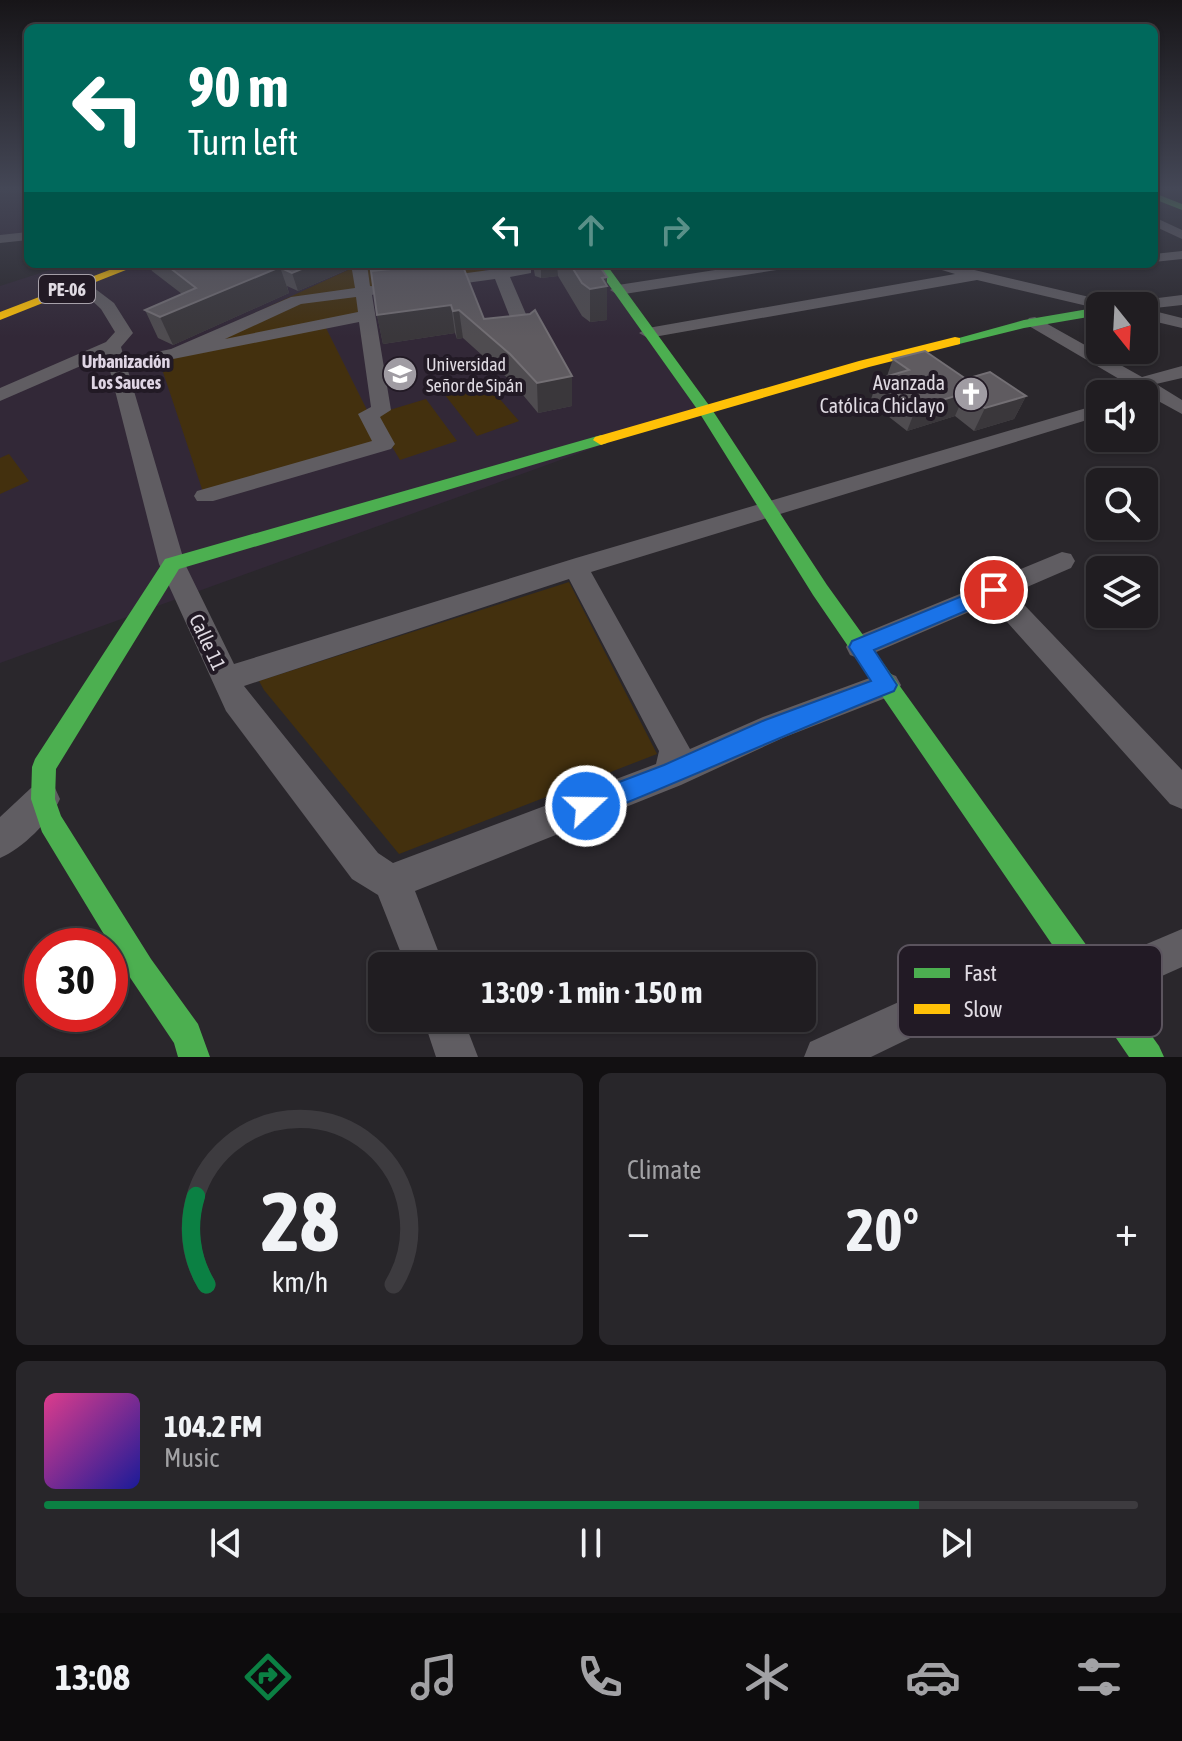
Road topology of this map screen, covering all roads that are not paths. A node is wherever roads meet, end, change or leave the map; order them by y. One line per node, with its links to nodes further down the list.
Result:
1 (1182, 255): 2 (street)
2 (1158, 258)
3 (107, 268): 22 (street, PE-06)
4 (124, 268): 15 (street, PE-06)
5 (359, 268): 18 (street)
6 (603, 268): 17 (street)
7 (688, 268): 14 (street)
8 (758, 268): 14 (street)
9 (947, 268): 13 (street)
10 (526, 270): 11 (street)
11 (494, 271): 12 (street); 30 (street)
12 (424, 274)
13 (978, 275): 20 (street); 29 (street)
14 (697, 278): 17 (street)
15 (81, 283): 24 (street, PE-06); 31 (street, Calle 11)
16 (400, 287): 18 (street)
17 (618, 290): 29 (street)
18 (361, 291): 25 (street); 32 (street)
19 (1182, 300): 21 (street)
20 (1086, 301)
21 (1158, 303)
22 (0, 309)
23 (1086, 313): 27 (street)
24 (0, 316)
25 (365, 316): 32 (street); 42 (street)
26 (1158, 317): 28 (street)
27 (1035, 322): 35 (street); 39 (street)
28 (1182, 323)
29 (648, 333): 39 (street)
30 (526, 335)
31 (112, 346): 37 (street); 45 (street, Calle 11)
32 (175, 354): 33 (street)
33 (153, 358)
34 (1182, 372): 36 (street)
35 (1119, 380)
36 (1156, 380)
37 (0, 395)
38 (1158, 399): 40 (street)
39 (704, 408): 43 (street); 45 (street)
40 (1182, 408)
41 (1086, 414): 43 (street)
42 (205, 496)
43 (768, 511): 46 (street); 48 (street)
44 (1062, 561): 47 (street)
45 (172, 564): 49 (street, Calle 11); 53 (street)
46 (576, 567): 49 (street); 51 (street)
47 (994, 590): 48 (street); 52 (street)
48 (860, 647): 50 (street)
49 (226, 679): 55 (street, Calle 11)
50 (886, 685): 51 (street); 56 (street)
51 (670, 774): 55 (street)
52 (1182, 793)
53 (43, 799): 54 (street); 63 (street)
54 (0, 841)
55 (391, 882): 58 (street, Calle 11)
56 (1069, 945)
57 (1182, 948): 59 (street)
58 (420, 952)
59 (1162, 957)
60 (898, 1023): 65 (street)
61 (448, 1032): 64 (street)
62 (1134, 1037): 66 (street)
63 (194, 1057)
64 (457, 1057)
65 (825, 1057)
66 (1148, 1057)

